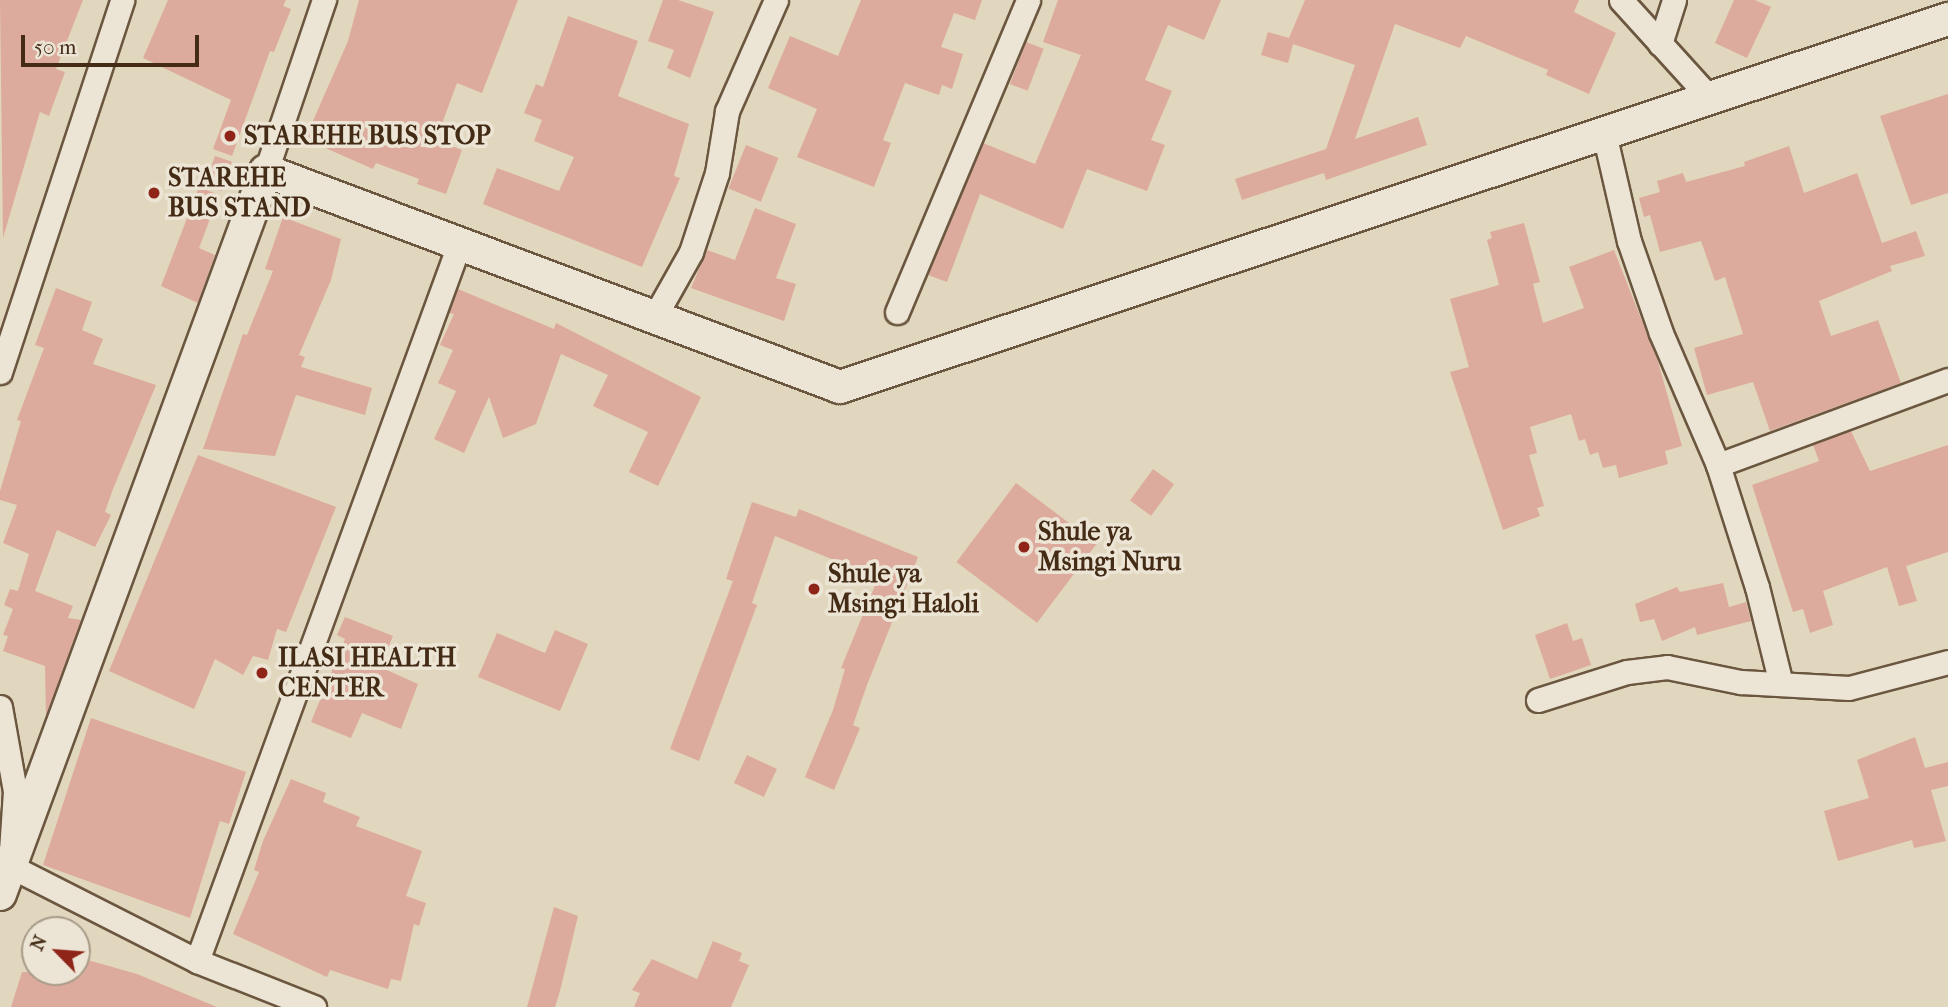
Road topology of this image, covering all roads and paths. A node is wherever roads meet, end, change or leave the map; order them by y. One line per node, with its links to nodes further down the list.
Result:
1 (122, 0): 15 (street)
2 (324, 0): 11 (street)
3 (776, 0): 14 (street)
4 (1028, 0): 13 (street)
5 (1621, 0): 8 (street)
6 (1674, 0): 8 (street)
7 (1948, 19): 9 (street)
8 (1660, 44): 9 (street)
9 (1710, 98): 10 (street)
10 (1604, 133): 14 (street); 17 (street)
11 (266, 171): 12 (street); 22 (street)
12 (460, 242): 14 (street); 23 (street)
13 (897, 312)
14 (655, 316)
15 (0, 372)
16 (1948, 380): 17 (street)
17 (1718, 465): 19 (street)
18 (1948, 662): 19 (street)
19 (1781, 684): 20 (street)
20 (1538, 700)
21 (0, 707): 22 (street)
22 (5, 880): 23 (street)
23 (197, 961): 24 (street)
24 (313, 1007)

